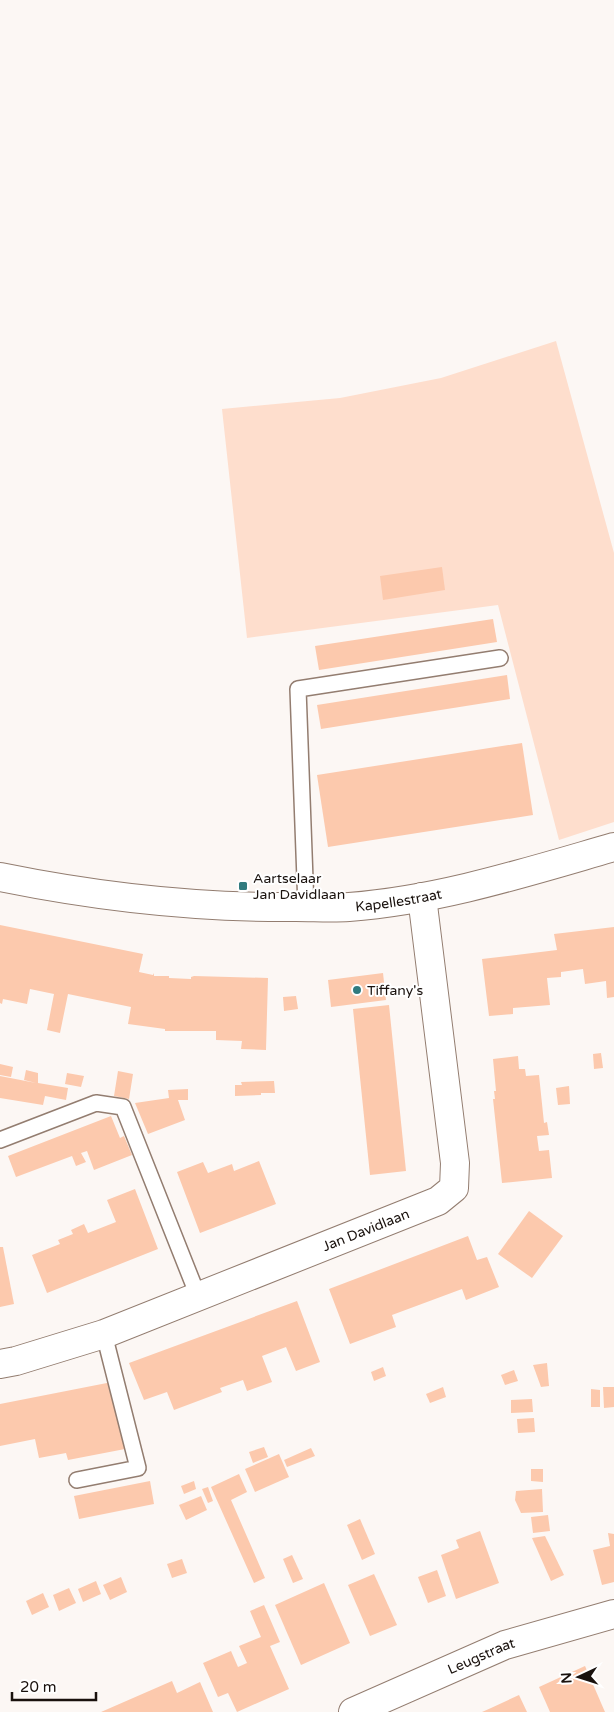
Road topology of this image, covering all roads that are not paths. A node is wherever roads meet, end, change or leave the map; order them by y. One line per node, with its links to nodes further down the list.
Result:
1 (500, 658): 5 (lane)
2 (614, 847): 4 (street, Kapellestraat)
3 (0, 877): 5 (street, Kapellestraat)
4 (422, 897): 5 (street, Kapellestraat); 7 (street, Jan Davidlaan)
5 (306, 907)
6 (0, 1140): 7 (lane)
7 (198, 1296): 8 (street, Jan Davidlaan)
8 (104, 1334): 9 (street, Jan Davidlaan); 10 (lane)
9 (0, 1364)
10 (77, 1480)
11 (614, 1614): 12 (street, Leugstraat)
12 (353, 1712)

